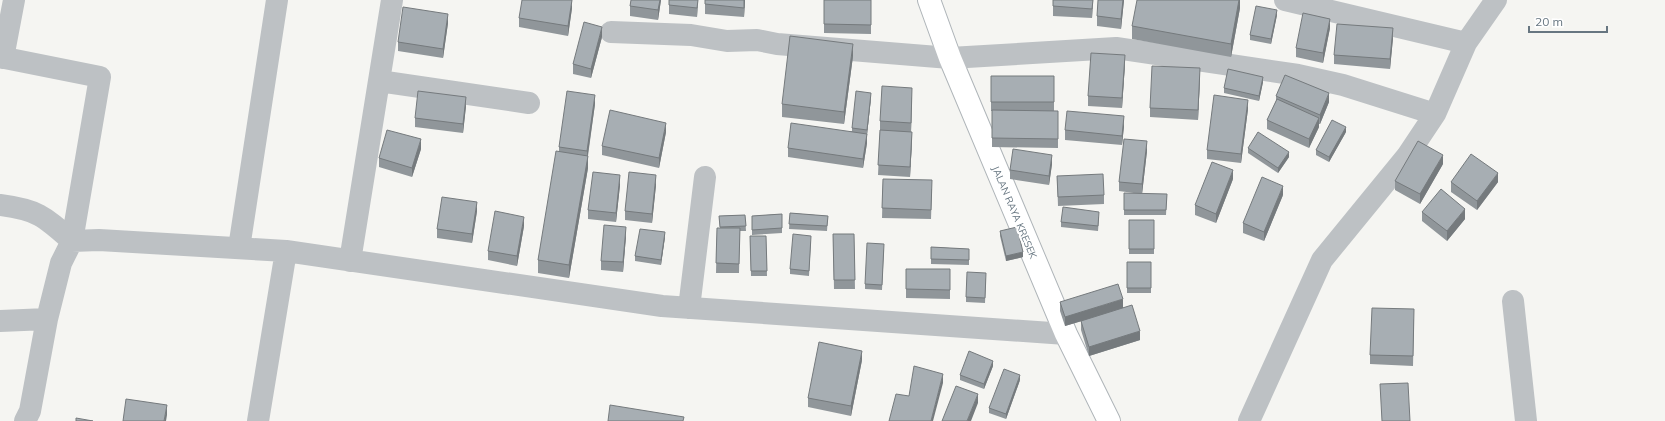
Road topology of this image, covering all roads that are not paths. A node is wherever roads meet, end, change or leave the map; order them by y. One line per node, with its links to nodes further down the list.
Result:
1 (14, 0): 9 (street)
2 (277, 0): 17 (street)
3 (392, 0): 11 (street)
4 (929, 0): 10 (main road, JALAN RAYA KRESEK)
5 (1285, 0): 8 (street)
6 (1496, 0): 8 (street)
7 (612, 32): 10 (street)
8 (1466, 43): 13 (street)
9 (1, 58): 16 (street)
10 (950, 58): 13 (street); 24 (main road, JALAN RAYA KRESEK)
11 (379, 81): 12 (street); 19 (street)
12 (529, 103)
13 (1435, 114): 28 (street)
14 (704, 177): 21 (street)
15 (0, 205): 16 (street)
16 (72, 241): 17 (street); 22 (street)
17 (239, 248): 18 (street)
18 (286, 251): 19 (street); 26 (street)
19 (350, 261): 21 (street)
20 (1513, 301): 29 (street)
21 (689, 308): 24 (street)
22 (47, 319): 23 (street); 25 (street)
23 (0, 321)
24 (1066, 334): 27 (main road, JALAN RAYA KRESEK)
25 (25, 421)
26 (258, 421)
27 (1109, 421)
28 (1249, 421)
29 (1526, 421)

